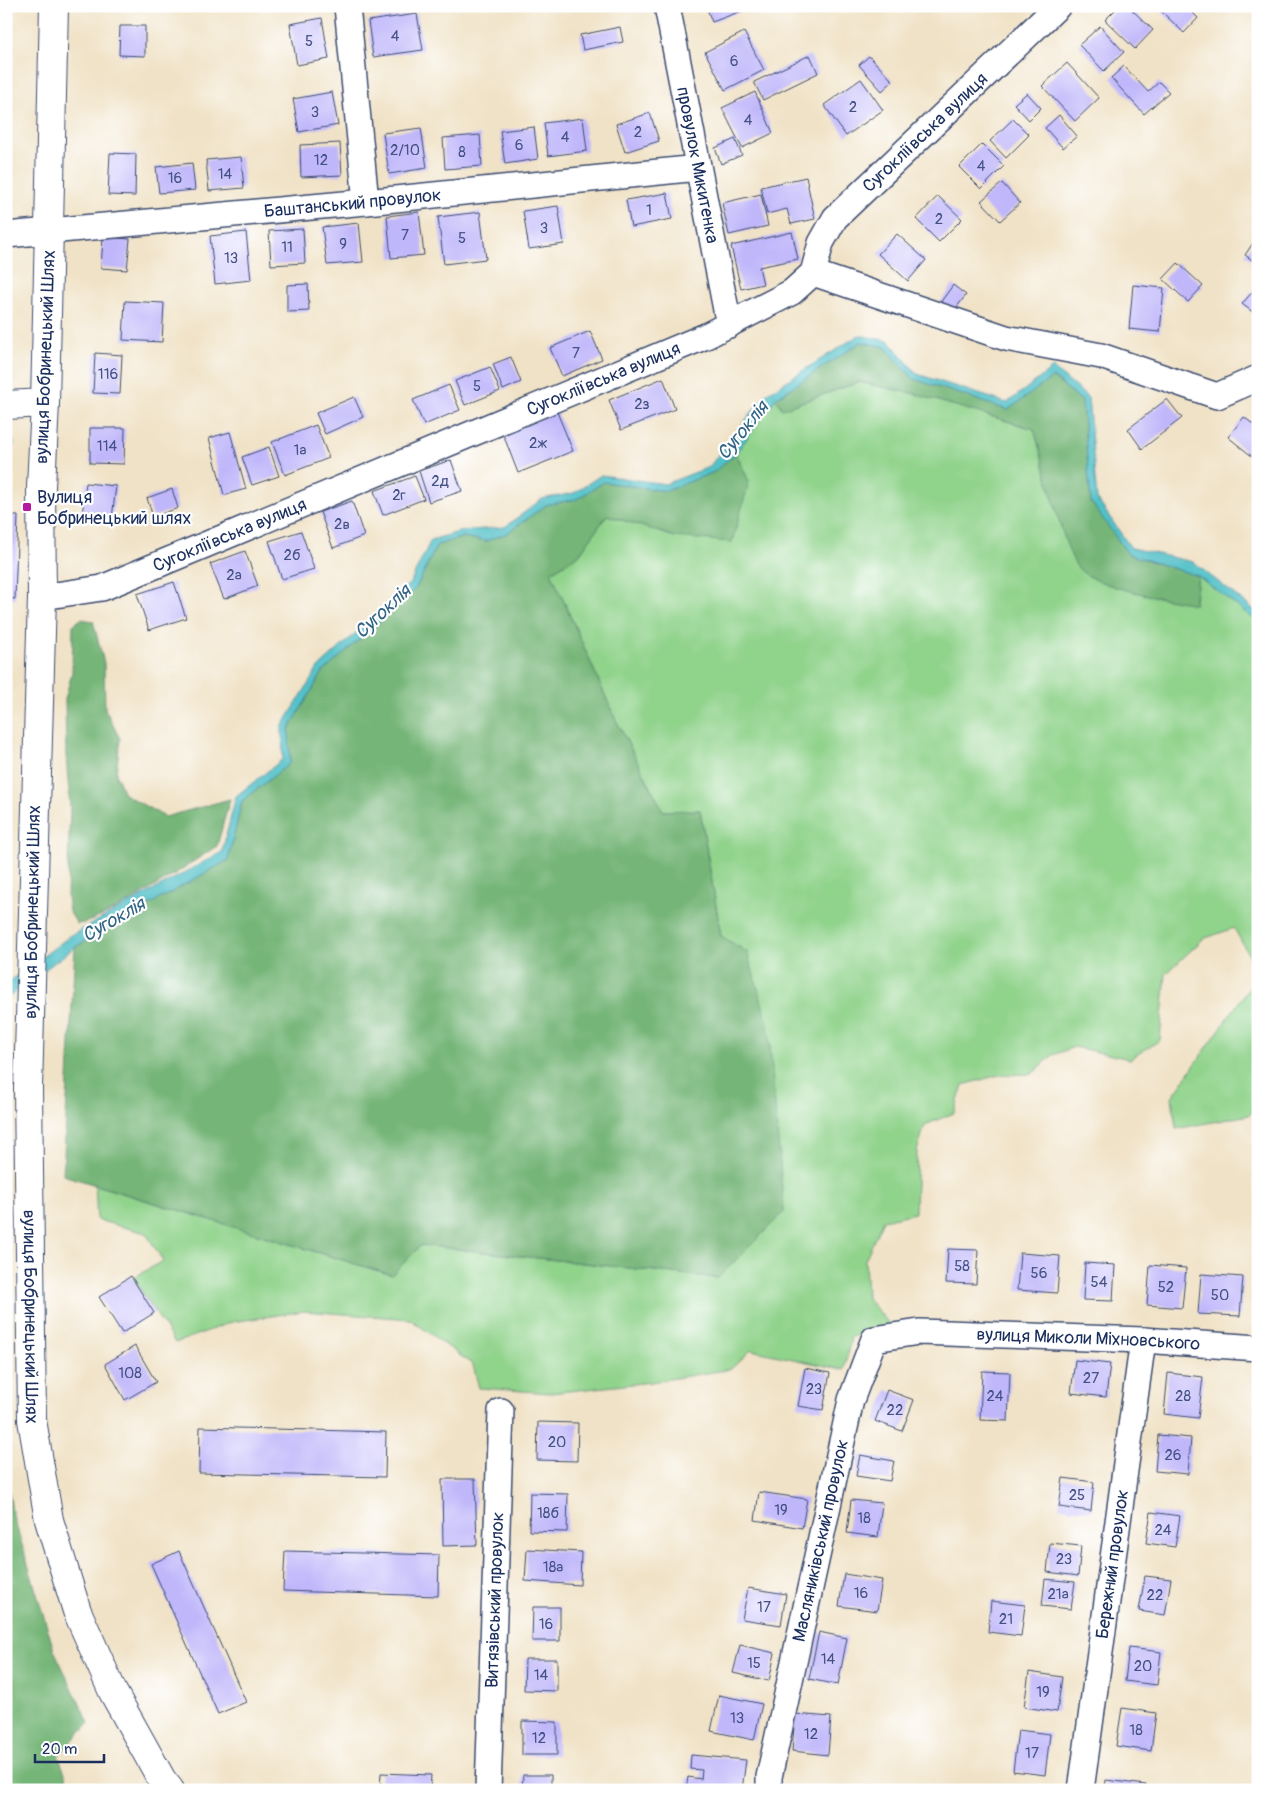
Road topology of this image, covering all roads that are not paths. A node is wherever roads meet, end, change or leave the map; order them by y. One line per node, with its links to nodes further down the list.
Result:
1 (54, 6): 7 (main road, вулиця Бобринецький Шлях)
2 (347, 6): 6 (street)
3 (667, 6): 5 (street, провулок Микитенка)
4 (1058, 6): 9 (street, Сугокліївська вулиця)
5 (698, 168): 6 (street, Баштанський провулок); 10 (street, провулок Микитенка)
6 (366, 202): 7 (street, Баштанський провулок)
7 (49, 232): 8 (street, Баштанський провулок); 12 (main road, вулиця Бобринецький Шлях)
8 (6, 235)
9 (813, 273): 10 (street, Сугокліївська вулиця); 11 (street)
10 (728, 325): 14 (street, Сугокліївська вулиця)
11 (1258, 378)
12 (45, 404): 13 (main road); 14 (main road, вулиця Бобринецький Шлях)
13 (6, 405)
14 (42, 597): 19 (main road, вулиця Бобринецький Шлях)
15 (919, 1332): 16 (street, вулиця Миколи Міхновського); 21 (street, Масляниківський провулок)
16 (1143, 1340): 17 (street, вулиця Миколи Міхновського); 22 (street, Бережний провулок)
17 (1258, 1348)
18 (500, 1412): 20 (street, Витязівський провулок)
19 (170, 1790)
20 (488, 1790)
21 (768, 1790)
22 (1081, 1790)

